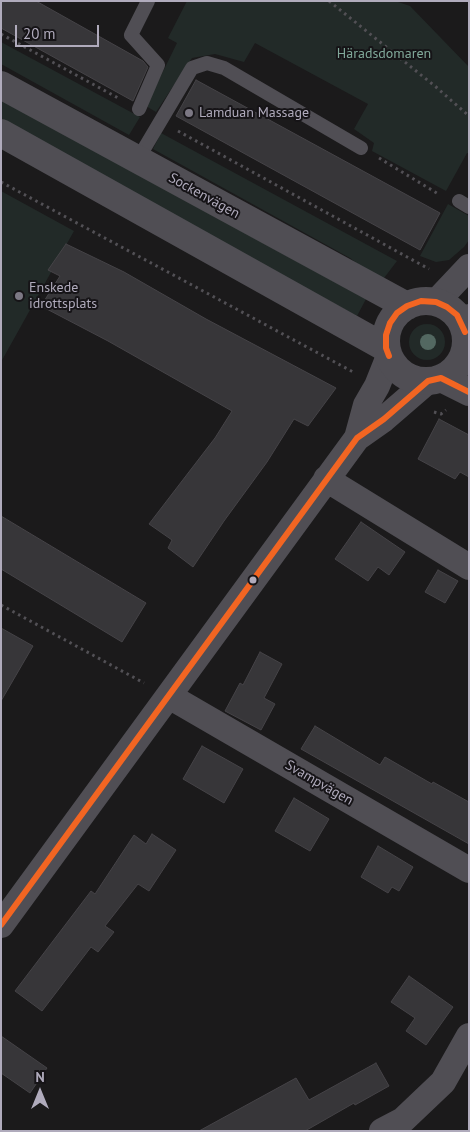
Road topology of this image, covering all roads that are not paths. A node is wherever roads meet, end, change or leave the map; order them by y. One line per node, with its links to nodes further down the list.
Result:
1 (148, 1): 3 (lane)
2 (1, 85): 6 (street, Sockenvägen)
3 (139, 109)
4 (1, 133): 10 (street)
5 (361, 148): 6 (lane)
6 (138, 160): 8 (street, Sockenvägen)
7 (453, 284): 8 (street); 9 (street)
8 (408, 306): 10 (street)
9 (467, 327): 11 (street)
10 (388, 352): 11 (street); 12 (street)
11 (451, 386): 12 (street)
12 (357, 438): 13 (street)
13 (326, 480): 14 (street); 15 (street)
14 (469, 567)
15 (169, 696): 16 (street, Svampvägen); 17 (street)
16 (469, 870)
17 (1, 925)
18 (469, 1036): 19 (street)
19 (382, 1131)

